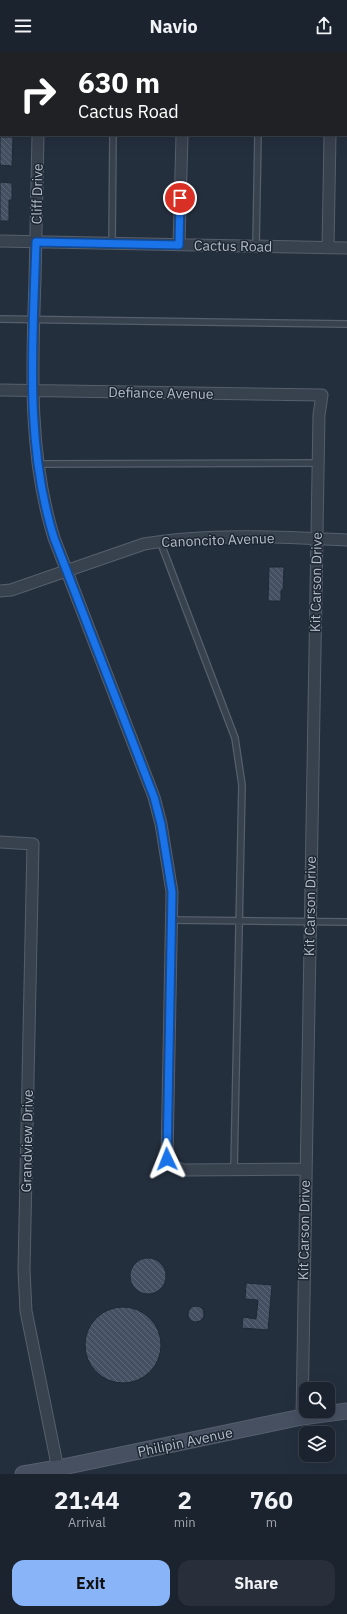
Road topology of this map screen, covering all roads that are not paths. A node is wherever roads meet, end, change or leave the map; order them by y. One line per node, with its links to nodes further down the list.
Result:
1 (38, 136): 7 (street, Cliff Drive)
2 (114, 136): 8 (lane)
3 (182, 136): 9 (street)
4 (258, 136): 10 (lane)
5 (330, 136): 11 (street)
6 (0, 241): 7 (street, Cactus Road)
7 (36, 242): 8 (street, Cactus Road); 14 (street, Cliff Drive)
8 (112, 243): 9 (street, Cactus Road)
9 (179, 245): 10 (street, Cactus Road)
10 (256, 246): 11 (street, Cactus Road)
11 (328, 248): 12 (street, Cactus Road)
12 (347, 248)
13 (0, 318): 14 (lane)
14 (33, 319): 15 (lane); 17 (street, Cliff Drive)
15 (347, 324)
16 (0, 390): 17 (street, Defiance Avenue)
17 (33, 391): 18 (street, Defiance Avenue); 19 (street, Cliff Drive)
18 (322, 396): 20 (street, Kit Carson Drive)
19 (37, 464): 20 (lane); 24 (street, Cliff Drive)
20 (318, 464): 21 (street, Kit Carson Drive)
21 (317, 538): 22 (street, Canoncito Avenue); 23 (street, Canoncito Avenue); 29 (street, Kit Carson Drive)
22 (347, 540)
23 (160, 541): 24 (street, Canoncito Avenue); 28 (lane)
24 (67, 570): 25 (street, Canoncito Avenue); 27 (street, Cliff Drive)
25 (0, 591)
26 (0, 842): 37 (street, Grandview Drive)
27 (171, 920): 28 (lane); 31 (street, Cliff Drive)
28 (238, 921): 29 (lane); 31 (lane)
29 (309, 922): 30 (lane); 32 (street, Kit Carson Drive)
30 (347, 922)
31 (234, 1169): 32 (street)
32 (305, 1169): 33 (street, Kit Carson Drive)
33 (302, 1382)
34 (347, 1411): 35 (main road, Philipin Avenue)
35 (335, 1413)
36 (299, 1418): 37 (main road, Philipin Avenue)
37 (58, 1471): 38 (main road, Philipin Avenue)
38 (23, 1474)

